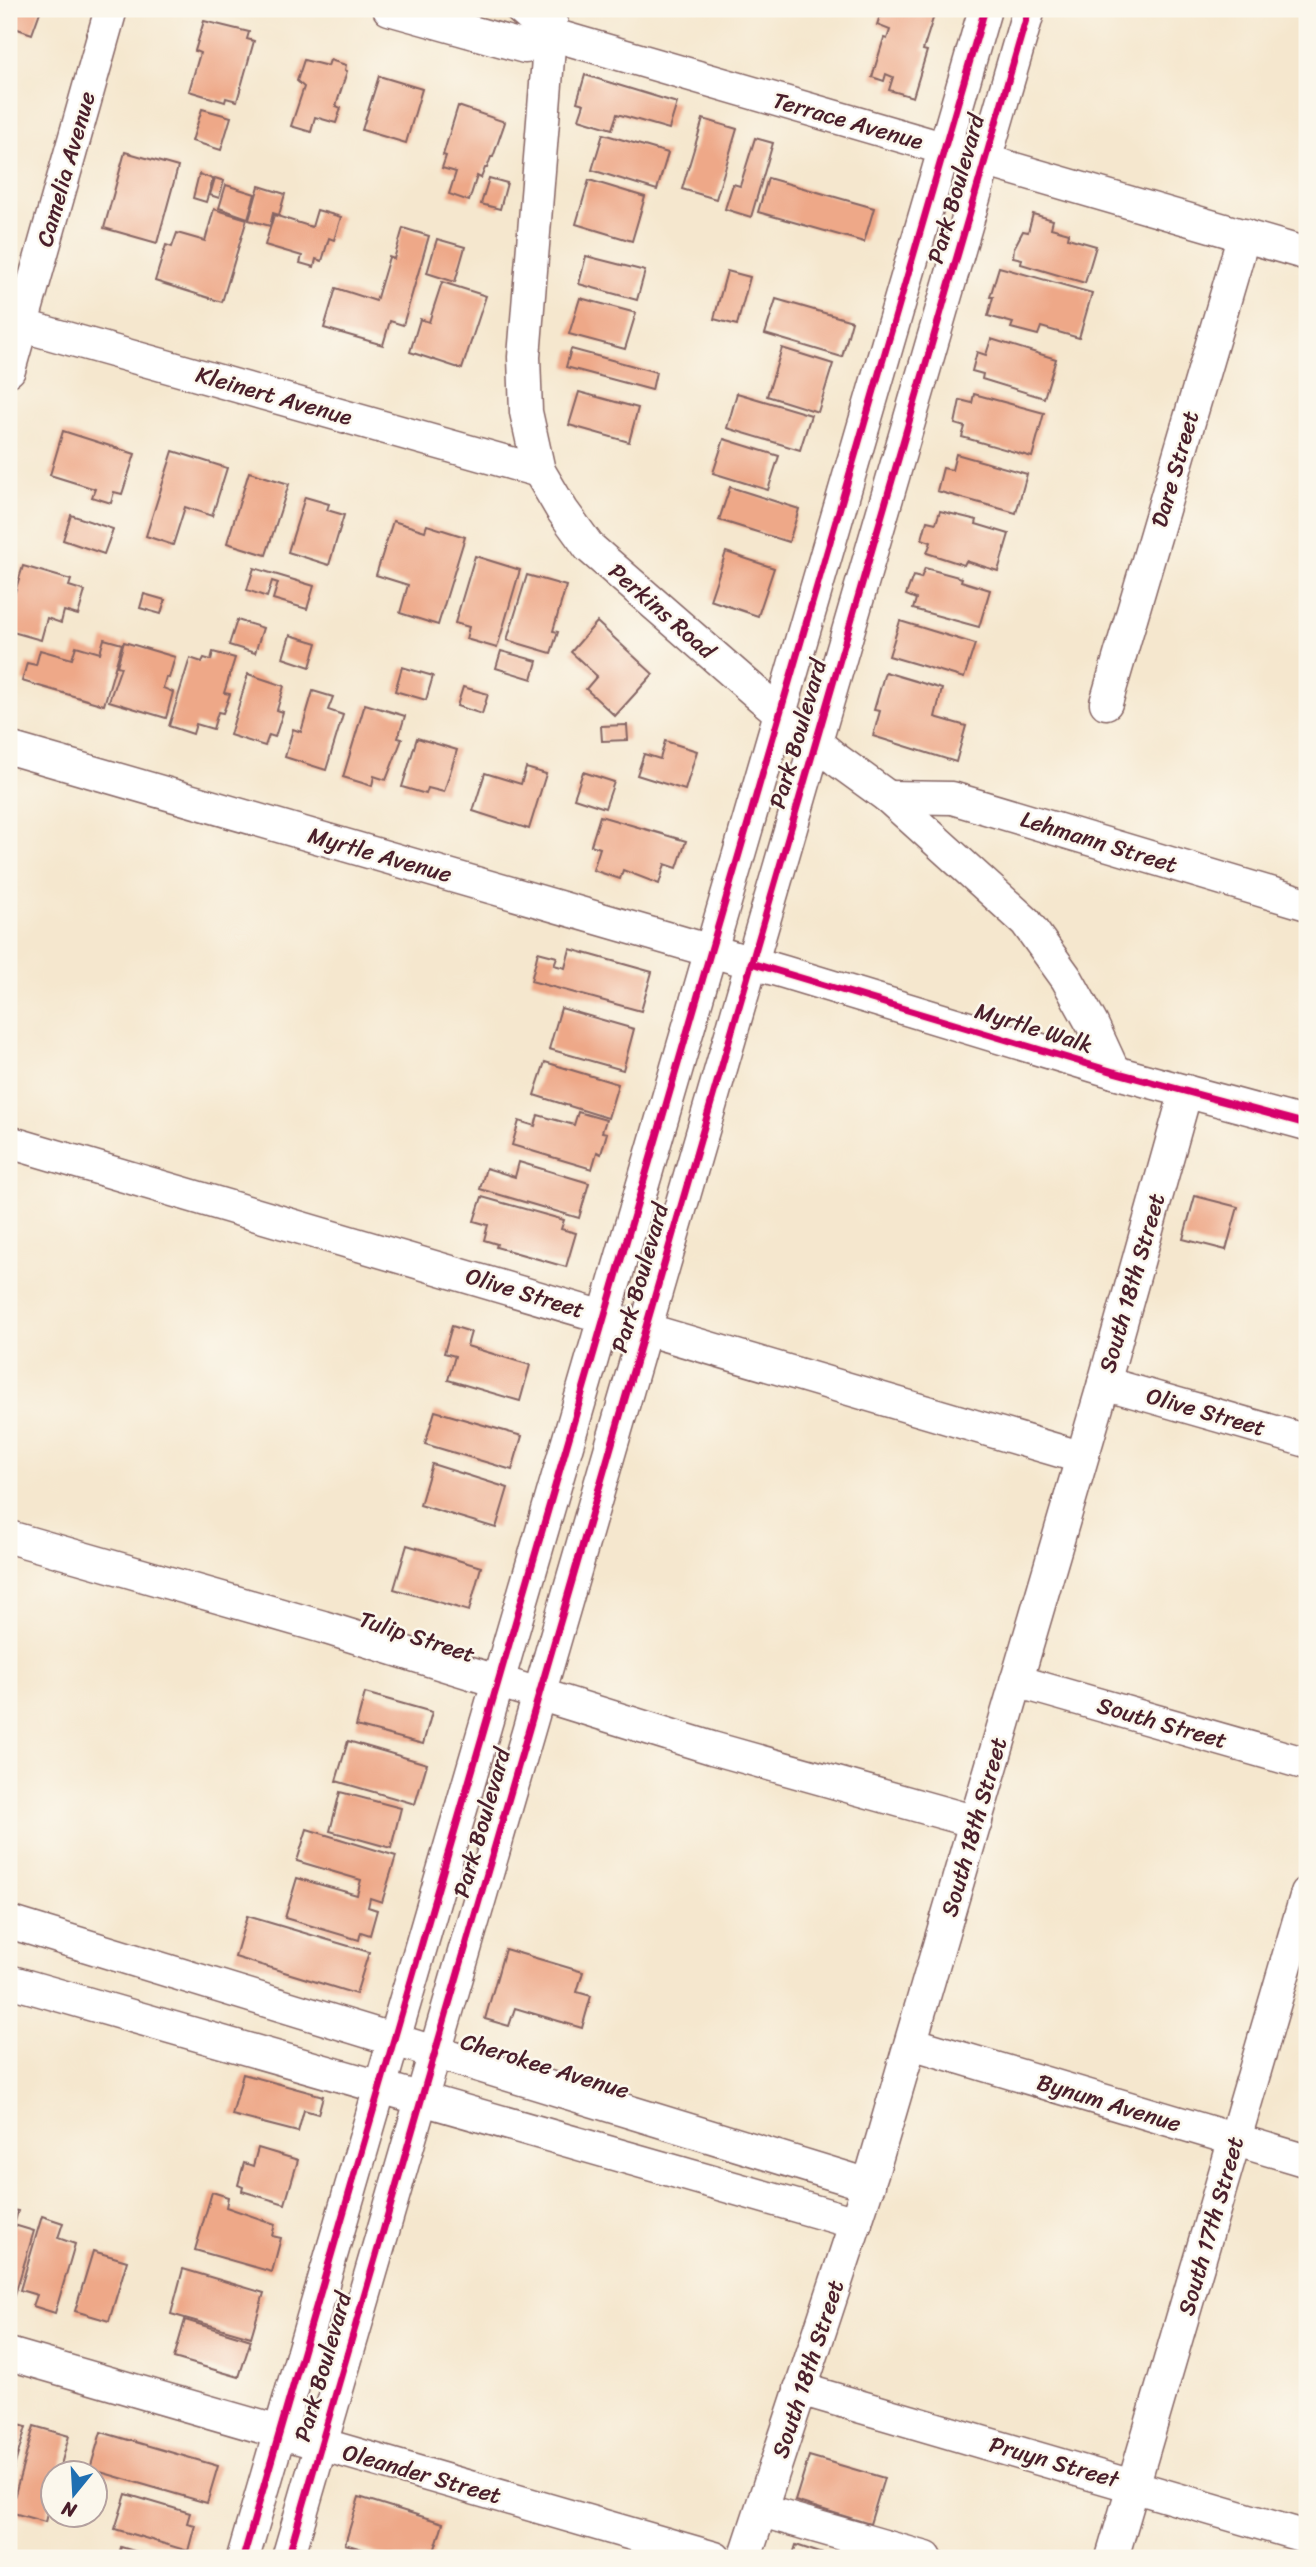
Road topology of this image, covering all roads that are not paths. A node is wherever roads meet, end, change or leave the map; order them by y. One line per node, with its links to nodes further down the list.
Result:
1 (111, 9): 11 (street, Camelia Avenue)
2 (389, 9): 6 (street)
3 (521, 9): 6 (street, Terrace Avenue)
4 (985, 9): 7 (street)
5 (1029, 9): 8 (street, Park Boulevard)
6 (551, 21): 7 (street, Terrace Avenue); 13 (street, Perkins Road)
7 (945, 149): 8 (street, Terrace Avenue); 15 (street)
8 (985, 161): 9 (street, Terrace Avenue); 16 (street, Park Boulevard)
9 (1244, 235): 10 (street, Terrace Avenue); 14 (street, Dare Street)
10 (1307, 254)
11 (15, 324): 12 (street, Camelia Avenue); 13 (street, Kleinert Avenue)
12 (9, 370)
13 (538, 471): 15 (street, Perkins Road)
14 (1106, 703)
15 (781, 714): 16 (street, Perkins Road); 20 (street)
16 (816, 743): 18 (street, Perkins Road); 21 (street, Park Boulevard)
17 (9, 748): 20 (street, Myrtle Avenue)
18 (888, 797): 19 (street, Lehmann Street); 22 (street, Perkins Road)
19 (1307, 904)
20 (711, 951): 21 (street, Myrtle Avenue); 26 (street)
21 (751, 963): 22 (street, Myrtle Walk); 27 (street, Park Boulevard)
22 (1114, 1072): 23 (street, Myrtle Walk)
23 (1186, 1091): 24 (street, Myrtle Walk); 28 (street, South 18th Street)
24 (1307, 1124)
25 (9, 1142): 26 (street, Olive Street)
26 (604, 1317): 27 (street, Olive Street); 33 (street)
27 (645, 1329): 30 (street, Olive Street); 34 (street, Park Boulevard)
28 (1104, 1383): 29 (street, Olive Street); 30 (street, South 18th Street)
29 (1307, 1441)
30 (1080, 1457): 32 (street, South 18th Street)
31 (9, 1536): 33 (street, Tulip Street)
32 (1016, 1681): 35 (street, South Street); 36 (street, South 18th Street)
33 (498, 1683): 34 (street, Tulip Street); 40 (street)
34 (538, 1695): 36 (street, Tulip Street); 42 (street, Park Boulevard)
35 (1307, 1764)
36 (976, 1822): 41 (street, South 18th Street)
37 (1307, 1893): 45 (street, South 17th Street)
38 (9, 1922): 40 (street, Cherokee Avenue)
39 (9, 1981): 43 (street)
40 (394, 2040): 42 (street, Cherokee Avenue); 43 (street)
41 (911, 2043): 45 (street, Bynum Avenue); 47 (street, South 18th Street)
42 (435, 2053): 44 (street, Park Boulevard); 47 (street, Cherokee Avenue)
43 (380, 2087): 44 (street); 51 (street)
44 (421, 2099): 48 (street); 52 (street, Park Boulevard)
45 (1236, 2141): 46 (street, Bynum Avenue); 53 (street, South 17th Street)
46 (1307, 2161)
47 (869, 2185): 48 (street, South 18th Street)
48 (856, 2223): 50 (street, South 18th Street)
49 (9, 2354): 51 (street, Oleander Street)
50 (800, 2389): 53 (street, Pruyn Street); 54 (street, South 18th Street)
51 (279, 2433): 52 (street, Oleander Street); 56 (street)
52 (321, 2446): 57 (street, Park Boulevard); 58 (street, Oleander Street)
53 (1134, 2485): 55 (street, Pruyn Street); 61 (street, South 17th Street)
54 (762, 2511): 59 (street, South 18th Street); 60 (street)
55 (1307, 2537)
56 (243, 2558)
57 (288, 2558)
58 (715, 2558)
59 (745, 2558)
60 (926, 2558)
61 (1112, 2558)

